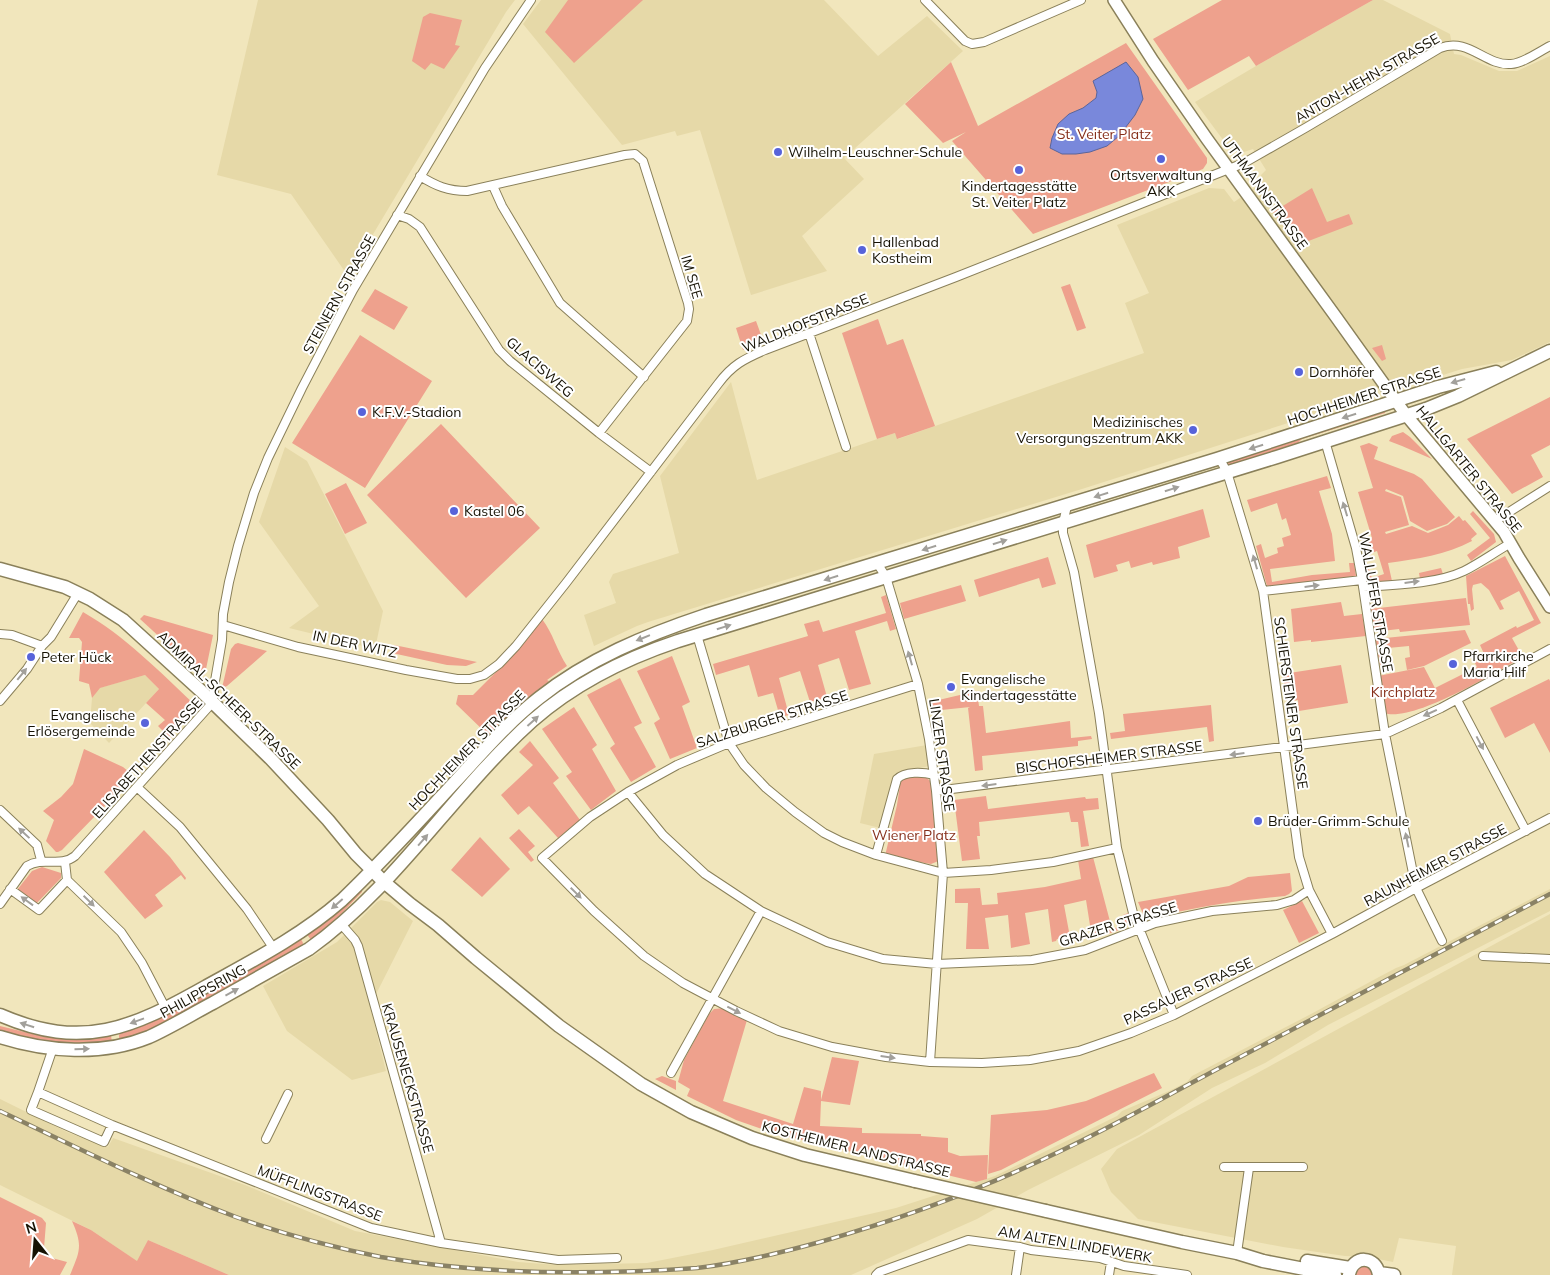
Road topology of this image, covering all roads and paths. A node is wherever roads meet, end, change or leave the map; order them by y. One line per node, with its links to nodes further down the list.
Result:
1 (531, 0): 7 (street, STEINERN STRASSE)
2 (925, 0): 3 (street)
3 (1081, 0)
4 (1114, 0): 6 (street, UTHMANNSTRASSE)
5 (1550, 46): 6 (street, ANTON-HEHN-STRASSE)
6 (1228, 169): 10 (street, WALDHOFSTRASSE); 14 (street, UTHMANNSTRASSE)
7 (420, 176): 8 (street); 9 (street, STEINERN STRASSE)
8 (493, 186): 13 (street); 13 (street, IM SEE)
9 (398, 214): 16 (street, GLACISWEG); 38 (street, STEINERN STRASSE)
10 (809, 333): 18 (street); 20 (street, WALDHOFSTRASSE)
11 (1550, 351): 12 (main road, HOCHHEIMER STRASSE)
12 (1521, 366): 14 (main road, HOCHHEIMER STRASSE, one-way to 14); 15 (main road, HOCHHEIMER STRASSE)
13 (644, 377): 16 (street, IM SEE)
14 (1395, 401): 15 (street, HALLGARTER STRASSE); 19 (main road, HOCHHEIMER STRASSE, one-way to 19)
15 (1406, 415): 17 (main road, HOCHHEIMER STRASSE); 25 (street, HALLGARTER STRASSE)
16 (599, 434): 20 (street, GLACISWEG)
17 (1325, 441): 21 (main road, HOCHHEIMER STRASSE); 34 (street, WALLUFER STRASSE, one-way to 17)
18 (846, 447)
19 (1217, 459): 21 (street); 23 (main road, HOCHHEIMER STRASSE, one-way to 23)
20 (651, 472): 47 (street, WALDHOFSTRASSE)
21 (1227, 472): 26 (main road, HOCHHEIMER STRASSE, one-way to 21); 35 (street, SCHIERSTEINER STRASSE, one-way to 21)
22 (1550, 486): 25 (street)
23 (1067, 506): 24 (main road, HOCHHEIMER STRASSE); 26 (street)
24 (1048, 511): 27 (street); 28 (main road, HOCHHEIMER STRASSE)
25 (1495, 521): 29 (street, HALLGARTER STRASSE)
26 (1063, 522): 27 (main road, HOCHHEIMER STRASSE); 55 (street)
27 (1045, 528): 30 (main road, HOCHHEIMER STRASSE, one-way to 27)
28 (960, 538): 30 (street); 31 (main road, HOCHHEIMER STRASSE, one-way to 31)
29 (1510, 543): 34 (street, one-way to 29); 37 (street, HALLGARTER STRASSE)
30 (965, 553): 33 (main road, HOCHHEIMER STRASSE)
31 (877, 563): 33 (street); 39 (main road, HOCHHEIMER STRASSE, one-way to 39)
32 (0, 569): 36 (main road)
33 (886, 577): 41 (main road, HOCHHEIMER STRASSE, one-way to 33); 48 (street, LINZER STRASSE, one-way to 33)
34 (1363, 584): 35 (street, one-way to 34); 52 (street, WALLUFER STRASSE)
35 (1264, 591): 54 (street, SCHIERSTEINER STRASSE)
36 (78, 593): 43 (street); 51 (main road, ADMIRAL-SCHEER-STRASSE)
37 (1550, 607)
38 (223, 624): 47 (street, IN DER WITZ); 51 (street, ELISABETHENSTRASSE)
39 (673, 626): 42 (street); 45 (main road, HOCHHEIMER STRASSE, one-way to 45)
40 (0, 634): 43 (street)
41 (697, 635): 42 (main road, HOCHHEIMER STRASSE); 53 (street)
42 (678, 641): 46 (main road, HOCHHEIMER STRASSE)
43 (42, 646): 50 (street, one-way to 43)
44 (1550, 648): 49 (street, BISCHOFSHEIMER STRASSE)
45 (611, 652): 46 (street); 68 (main road, HOCHHEIMER STRASSE)
46 (618, 665): 70 (main road, HOCHHEIMER STRASSE, one-way to 46)
47 (484, 675)
48 (918, 684): 53 (street, SALZBURGER STRASSE); 56 (street, LINZER STRASSE)
49 (1457, 700): 52 (street, BISCHOFSHEIMER STRASSE, one-way to 52); 62 (street, one-way to 62)
50 (0, 701)
51 (213, 702): 57 (street, ELISABETHENSTRASSE); 68 (main road, ADMIRAL-SCHEER-STRASSE)
52 (1385, 734): 54 (street, BISCHOFSHEIMER STRASSE); 72 (street, WALLUFER STRASSE, one-way to 52)
53 (729, 743): 59 (street, SALZBURGER STRASSE); 64 (street)
54 (1285, 748): 55 (street, BISCHOFSHEIMER STRASSE, one-way to 55); 74 (street, SCHIERSTEINER STRASSE)
55 (1106, 770): 58 (street, BISCHOFSHEIMER STRASSE, one-way to 58); 63 (street)
56 (934, 775): 58 (street, LINZER STRASSE); 64 (street)
57 (138, 788): 67 (street, ELISABETHENSTRASSE); 82 (street)
58 (936, 791): 69 (street, LINZER STRASSE)
59 (628, 792): 65 (street, SALZBURGER STRASSE); 76 (street, GRAZER STRASSE)
60 (0, 810): 66 (street, one-way to 60)
61 (1550, 818): 62 (street, RAUNHEIMER STRASSE)
62 (1526, 831): 72 (street, RAUNHEIMER STRASSE)
63 (1117, 848): 69 (street); 78 (street)
64 (876, 855): 69 (street)
65 (542, 858): 87 (street, PASSAUER STRASSE, one-way to 87)
66 (41, 860): 67 (street); 73 (street)
67 (65, 862): 71 (street)
68 (375, 867): 70 (main road, ADMIRAL-SCHEER-STRASSE); 79 (main road, PHILIPPSRING, one-way to 79)
69 (943, 873): 86 (street, LINZER STRASSE)
70 (387, 879): 77 (main road, PHILIPPSRING); 106 (main road, KOSTHEIMER LANDSTRASSE, bridge)
71 (67, 880): 73 (street, one-way to 73); 88 (street, one-way to 88)
72 (1416, 888): 80 (street, RAUNHEIMER STRASSE); 81 (street, WALLUFER STRASSE)
73 (10, 889): 75 (street)
74 (1308, 890): 78 (street, GRAZER STRASSE); 80 (street, SCHIERSTEINER STRASSE)
75 (0, 904)
76 (761, 911): 86 (street, GRAZER STRASSE); 87 (street)
77 (341, 924): 83 (main road, PHILIPPSRING); 104 (street, KRAUSENECKSTRASSE)
78 (1139, 929): 86 (street, GRAZER STRASSE); 90 (street)
79 (298, 933): 82 (main road, PHILIPPSRING); 83 (main road)
80 (1332, 934): 90 (street, PASSAUER STRASSE)
81 (1442, 941)
82 (274, 949): 88 (main road, PHILIPPSRING)
83 (309, 949): 93 (main road, PHILIPPSRING, one-way to 83)
84 (1483, 956): 85 (street)
85 (1550, 959)
86 (938, 964): 95 (street, LINZER STRASSE)
87 (713, 999): 95 (street, PASSAUER STRASSE, one-way to 95); 96 (street)
88 (166, 1009): 91 (main road, PHILIPPSRING, one-way to 91)
89 (0, 1015): 91 (main road, PHILIPPSRING, one-way to 89)
90 (1174, 1015): 95 (street, PASSAUER STRASSE)
91 (115, 1028): 93 (main road)
92 (0, 1036): 94 (main road, PHILIPPSRING)
93 (120, 1046): 94 (main road, PHILIPPSRING, one-way to 93)
94 (53, 1048): 97 (street)
95 (930, 1062)
96 (671, 1073)
97 (38, 1092): 99 (street, MÜFFLINGSTRASSE); 99 (street)
98 (288, 1094): 100 (street)
99 (112, 1125): 104 (street, MÜFFLINGSTRASSE)
100 (266, 1139)
101 (1224, 1167): 103 (street)
102 (1303, 1167): 103 (street)
103 (1250, 1168): 106 (street)
104 (441, 1243): 107 (street, MÜFFLINGSTRASSE)
105 (1020, 1247): 108 (street, AM ALTEN LINDEWERK); 111 (street, AM ALTEN LINDEWERK); 112 (street)
106 (1237, 1253): 109 (main road, KOSTHEIMER LANDSTRASSE); 115 (main road, KOSTHEIMER LANDSTRASSE)
107 (617, 1258)
108 (1111, 1262): 113 (street); 114 (street, AM ALTEN LINDEWERK)
109 (1350, 1271): 110 (main road)
110 (1379, 1274): 116 (main road)
111 (876, 1275)
112 (1016, 1275)
113 (1109, 1275)
114 (1187, 1275)
115 (1336, 1275)
116 (1394, 1275)

